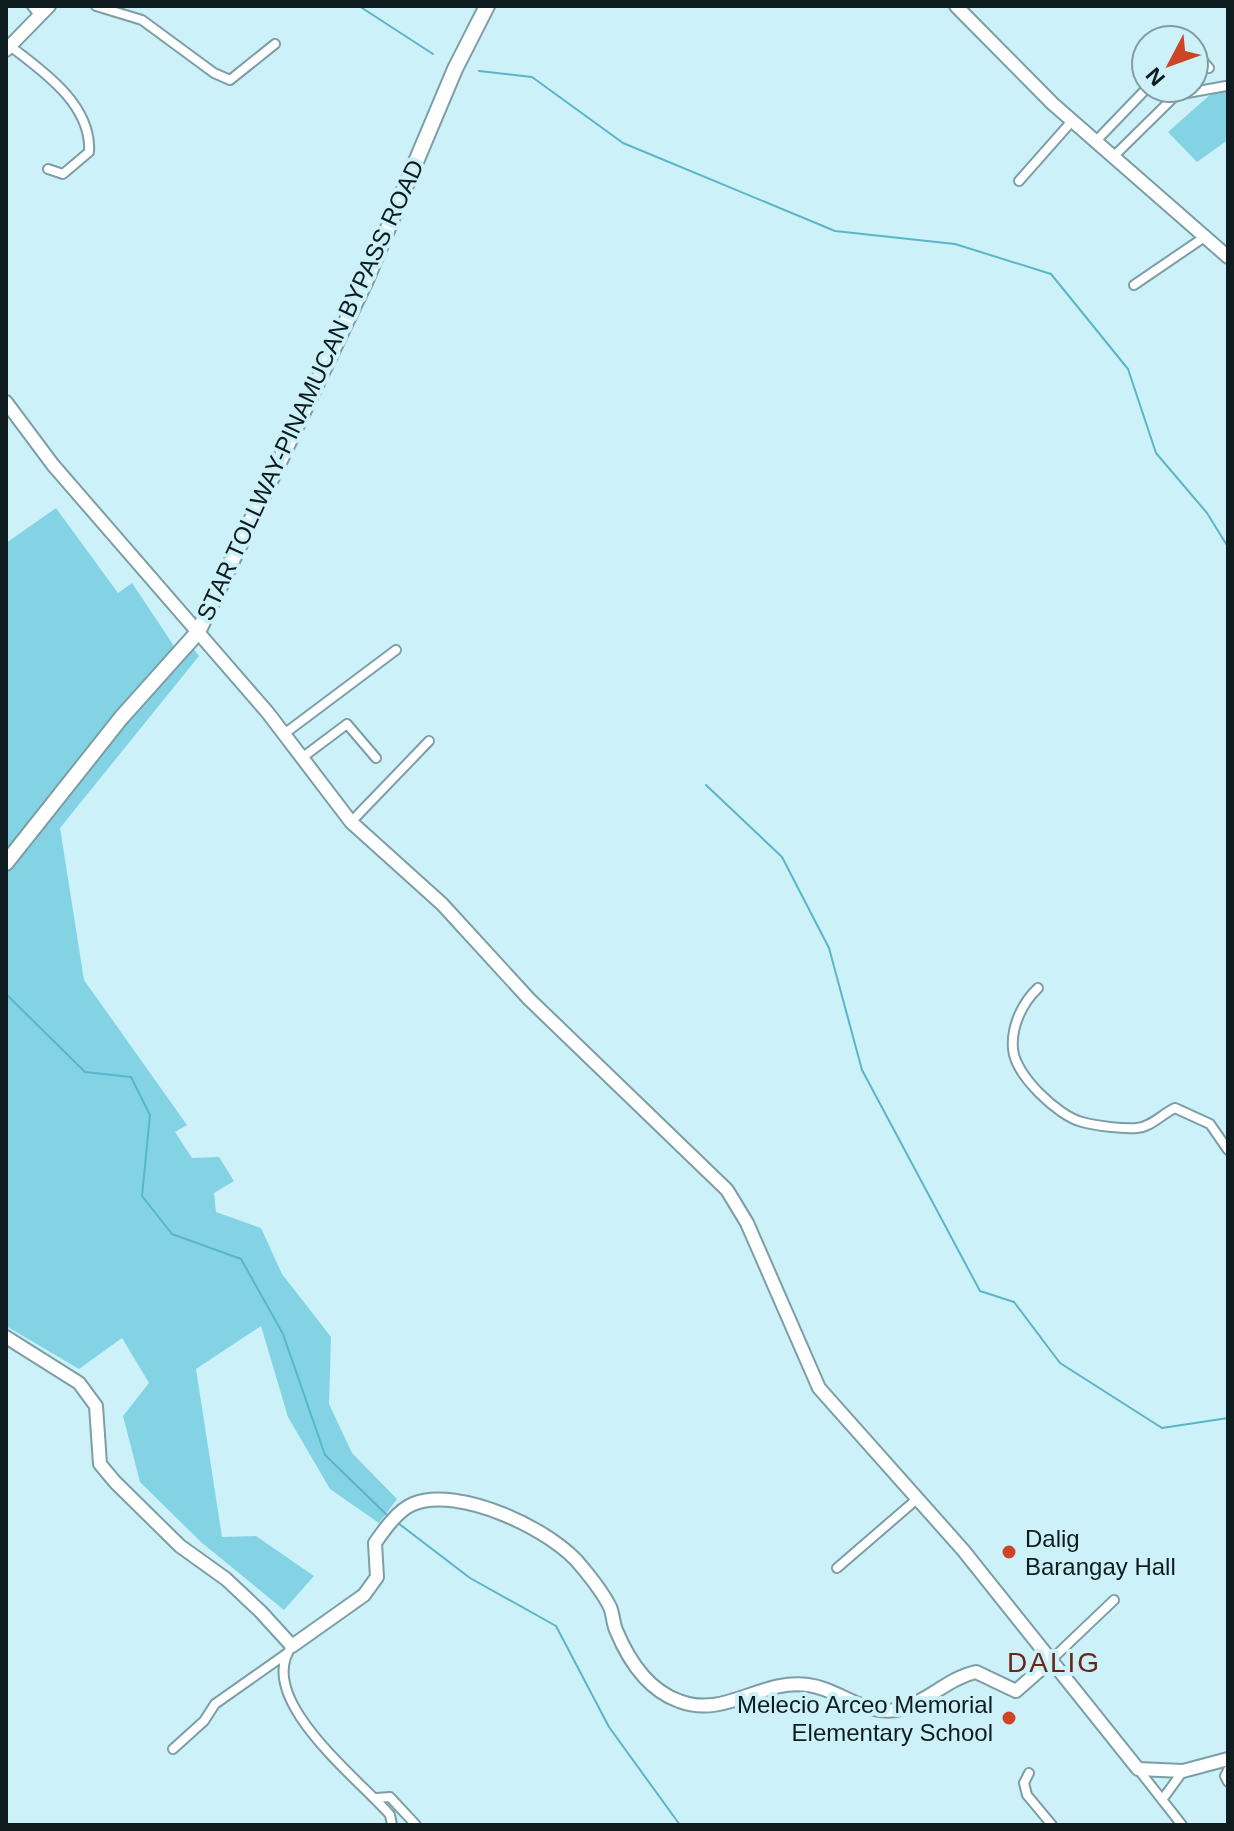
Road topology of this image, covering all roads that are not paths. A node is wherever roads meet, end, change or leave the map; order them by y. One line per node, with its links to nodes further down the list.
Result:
1 (96, 6): 5 (street)
2 (487, 6): 18 (main road, STAR TOLLWAY-PINAMUCAN BYPASS ROAD)
3 (956, 6): 9 (street)
4 (40, 9): 6 (street)
5 (275, 44)
6 (8, 48): 12 (street)
7 (1226, 86): 11 (street)
8 (1132, 104): 10 (street)
9 (1072, 121): 10 (street); 13 (street)
10 (1096, 141): 11 (street)
11 (1114, 156): 14 (street)
12 (48, 169)
13 (1019, 181)
14 (1206, 236): 15 (street); 16 (street)
15 (1228, 257)
16 (1134, 285)
17 (6, 402): 18 (street)
18 (198, 632): 20 (street); 25 (main road, STAR TOLLWAY-PINAMUCAN BYPASS ROAD)
19 (396, 650): 20 (street)
20 (284, 734): 22 (street)
21 (429, 741): 24 (street)
22 (303, 757): 23 (street); 24 (street)
23 (376, 758)
24 (351, 822): 29 (street)
25 (6, 863)
26 (1038, 988): 27 (street)
27 (1228, 1150)
28 (6, 1337): 32 (street)
29 (917, 1499): 30 (street); 33 (street)
30 (837, 1568)
31 (1114, 1600): 33 (street)
32 (289, 1650): 33 (street); 34 (street); 41 (street)
33 (1050, 1661): 36 (street)
34 (173, 1749)
35 (1228, 1759): 38 (street)
36 (1138, 1769): 38 (street); 42 (street)
37 (1228, 1770): 40 (street)
38 (1183, 1771): 42 (street)
39 (1029, 1773): 45 (street)
40 (1228, 1782)
41 (376, 1798): 43 (street); 44 (street)
42 (1162, 1800): 46 (street)
43 (392, 1825)
44 (416, 1825)
45 (1052, 1825)
46 (1182, 1825)

